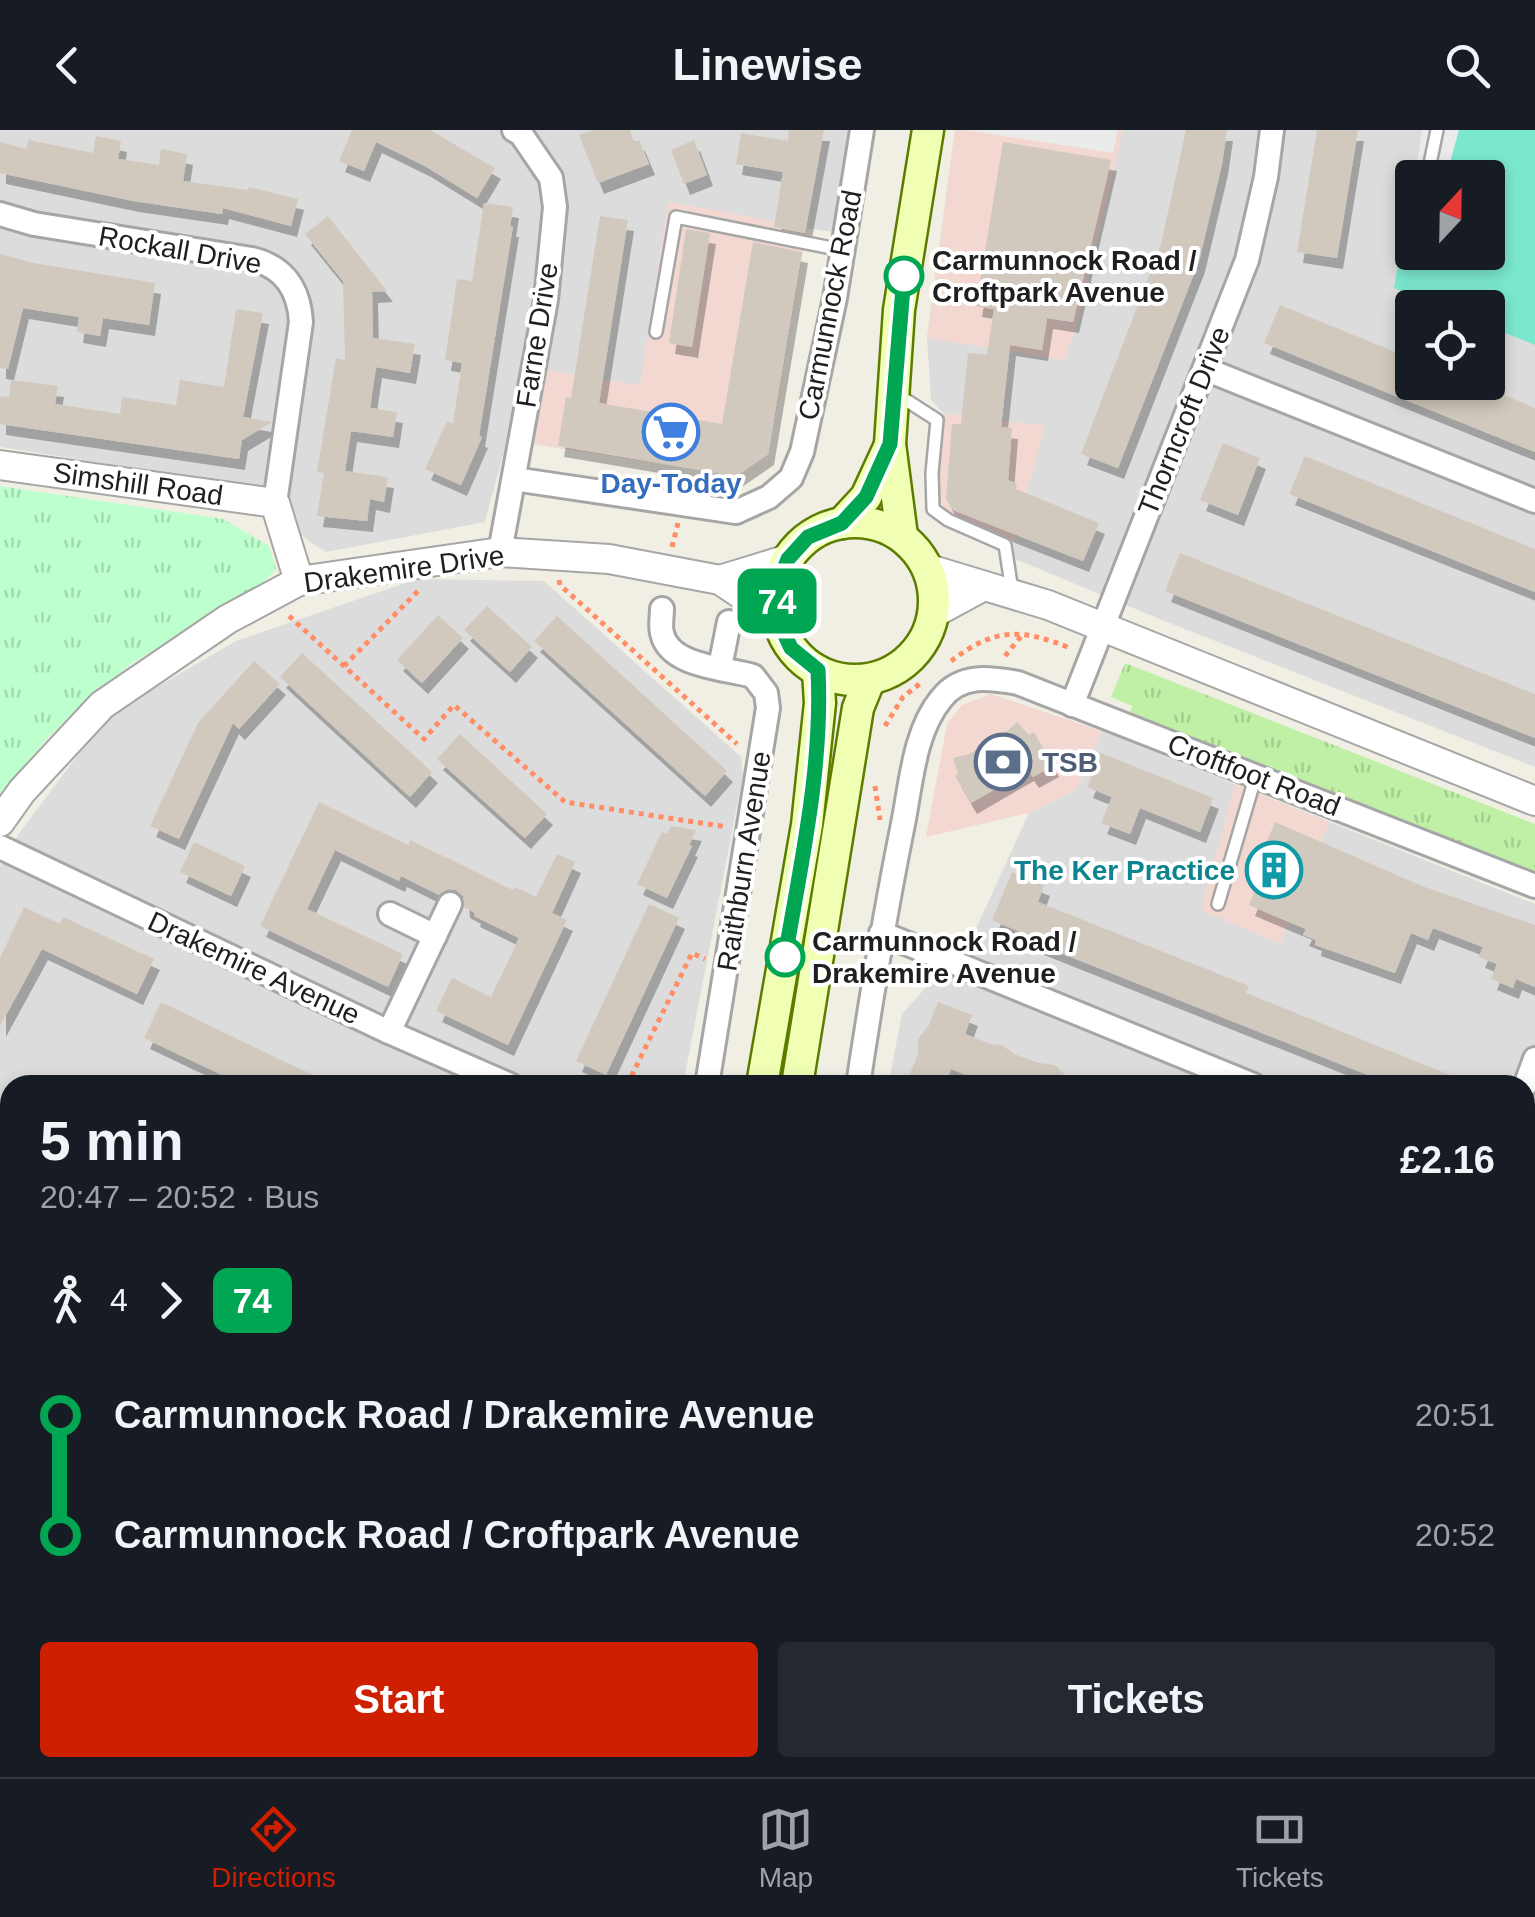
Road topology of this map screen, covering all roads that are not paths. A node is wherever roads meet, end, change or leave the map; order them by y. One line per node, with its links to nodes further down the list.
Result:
1 (514, 130): 14 (street, Farne Drive)
2 (862, 130): 8 (street, Carmunnock Road)
3 (928, 130): 11 (main road)
4 (1272, 130): 10 (street, Thorncroft Drive)
5 (1437, 130): 6 (lane)
6 (1431, 160)
7 (0, 214): 16 (street, Rockall Drive)
8 (843, 250): 9 (lane); 14 (street, Carmunnock Road)
9 (656, 332)
10 (1205, 369): 15 (street); 30 (street, Thorncroft Drive)
11 (895, 393): 12 (main road); 25 (lane)
12 (890, 444): 17 (main road); 18 (main road)
13 (0, 464): 16 (street, Simshill Road)
14 (514, 478): 19 (street, Farne Drive)
15 (1535, 501)
16 (275, 503): 23 (street, Rockall Drive)
17 (842, 523): 18 (main road); 20 (main road)
18 (902, 536): 21 (main road)
19 (500, 552): 22 (street, Drakemire Drive); 23 (street, Drakemire Drive)
20 (788, 559): 22 (street, Drakemire Drive); 28 (main road)
21 (929, 569): 24 (street); 27 (main road)
22 (720, 580): 28 (street, Drakemire Drive)
23 (298, 581): 37 (street, Drakemire Drive)
24 (982, 586): 25 (street); 27 (street)
25 (1012, 595): 30 (street)
26 (662, 609): 31 (street, Raithburn Avenue)
27 (934, 613): 33 (main road)
28 (777, 618): 32 (main road)
29 (728, 622): 31 (street)
30 (1102, 628): 34 (street, Thorncroft Drive); 36 (street)
31 (720, 667): 47 (street, Raithburn Avenue)
32 (818, 670): 33 (main road); 48 (main road)
33 (869, 680): 49 (main road)
34 (1072, 705): 35 (street, Croftfoot Road); 43 (street, Croftfoot Road)
35 (1256, 776): 39 (street, Croftfoot Road); 41 (lane)
36 (1535, 801)
37 (0, 822)
38 (0, 847): 45 (street, Drakemire Avenue)
39 (1535, 886)
40 (450, 904): 44 (street)
41 (1218, 904)
42 (390, 914): 44 (street)
43 (882, 932): 50 (street); 51 (street)
44 (435, 936): 45 (street)
45 (389, 1032): 46 (street, Drakemire Avenue)
46 (487, 1075)
47 (709, 1075)
48 (764, 1075)
49 (799, 1075)
50 (860, 1075)
51 (1221, 1075)

